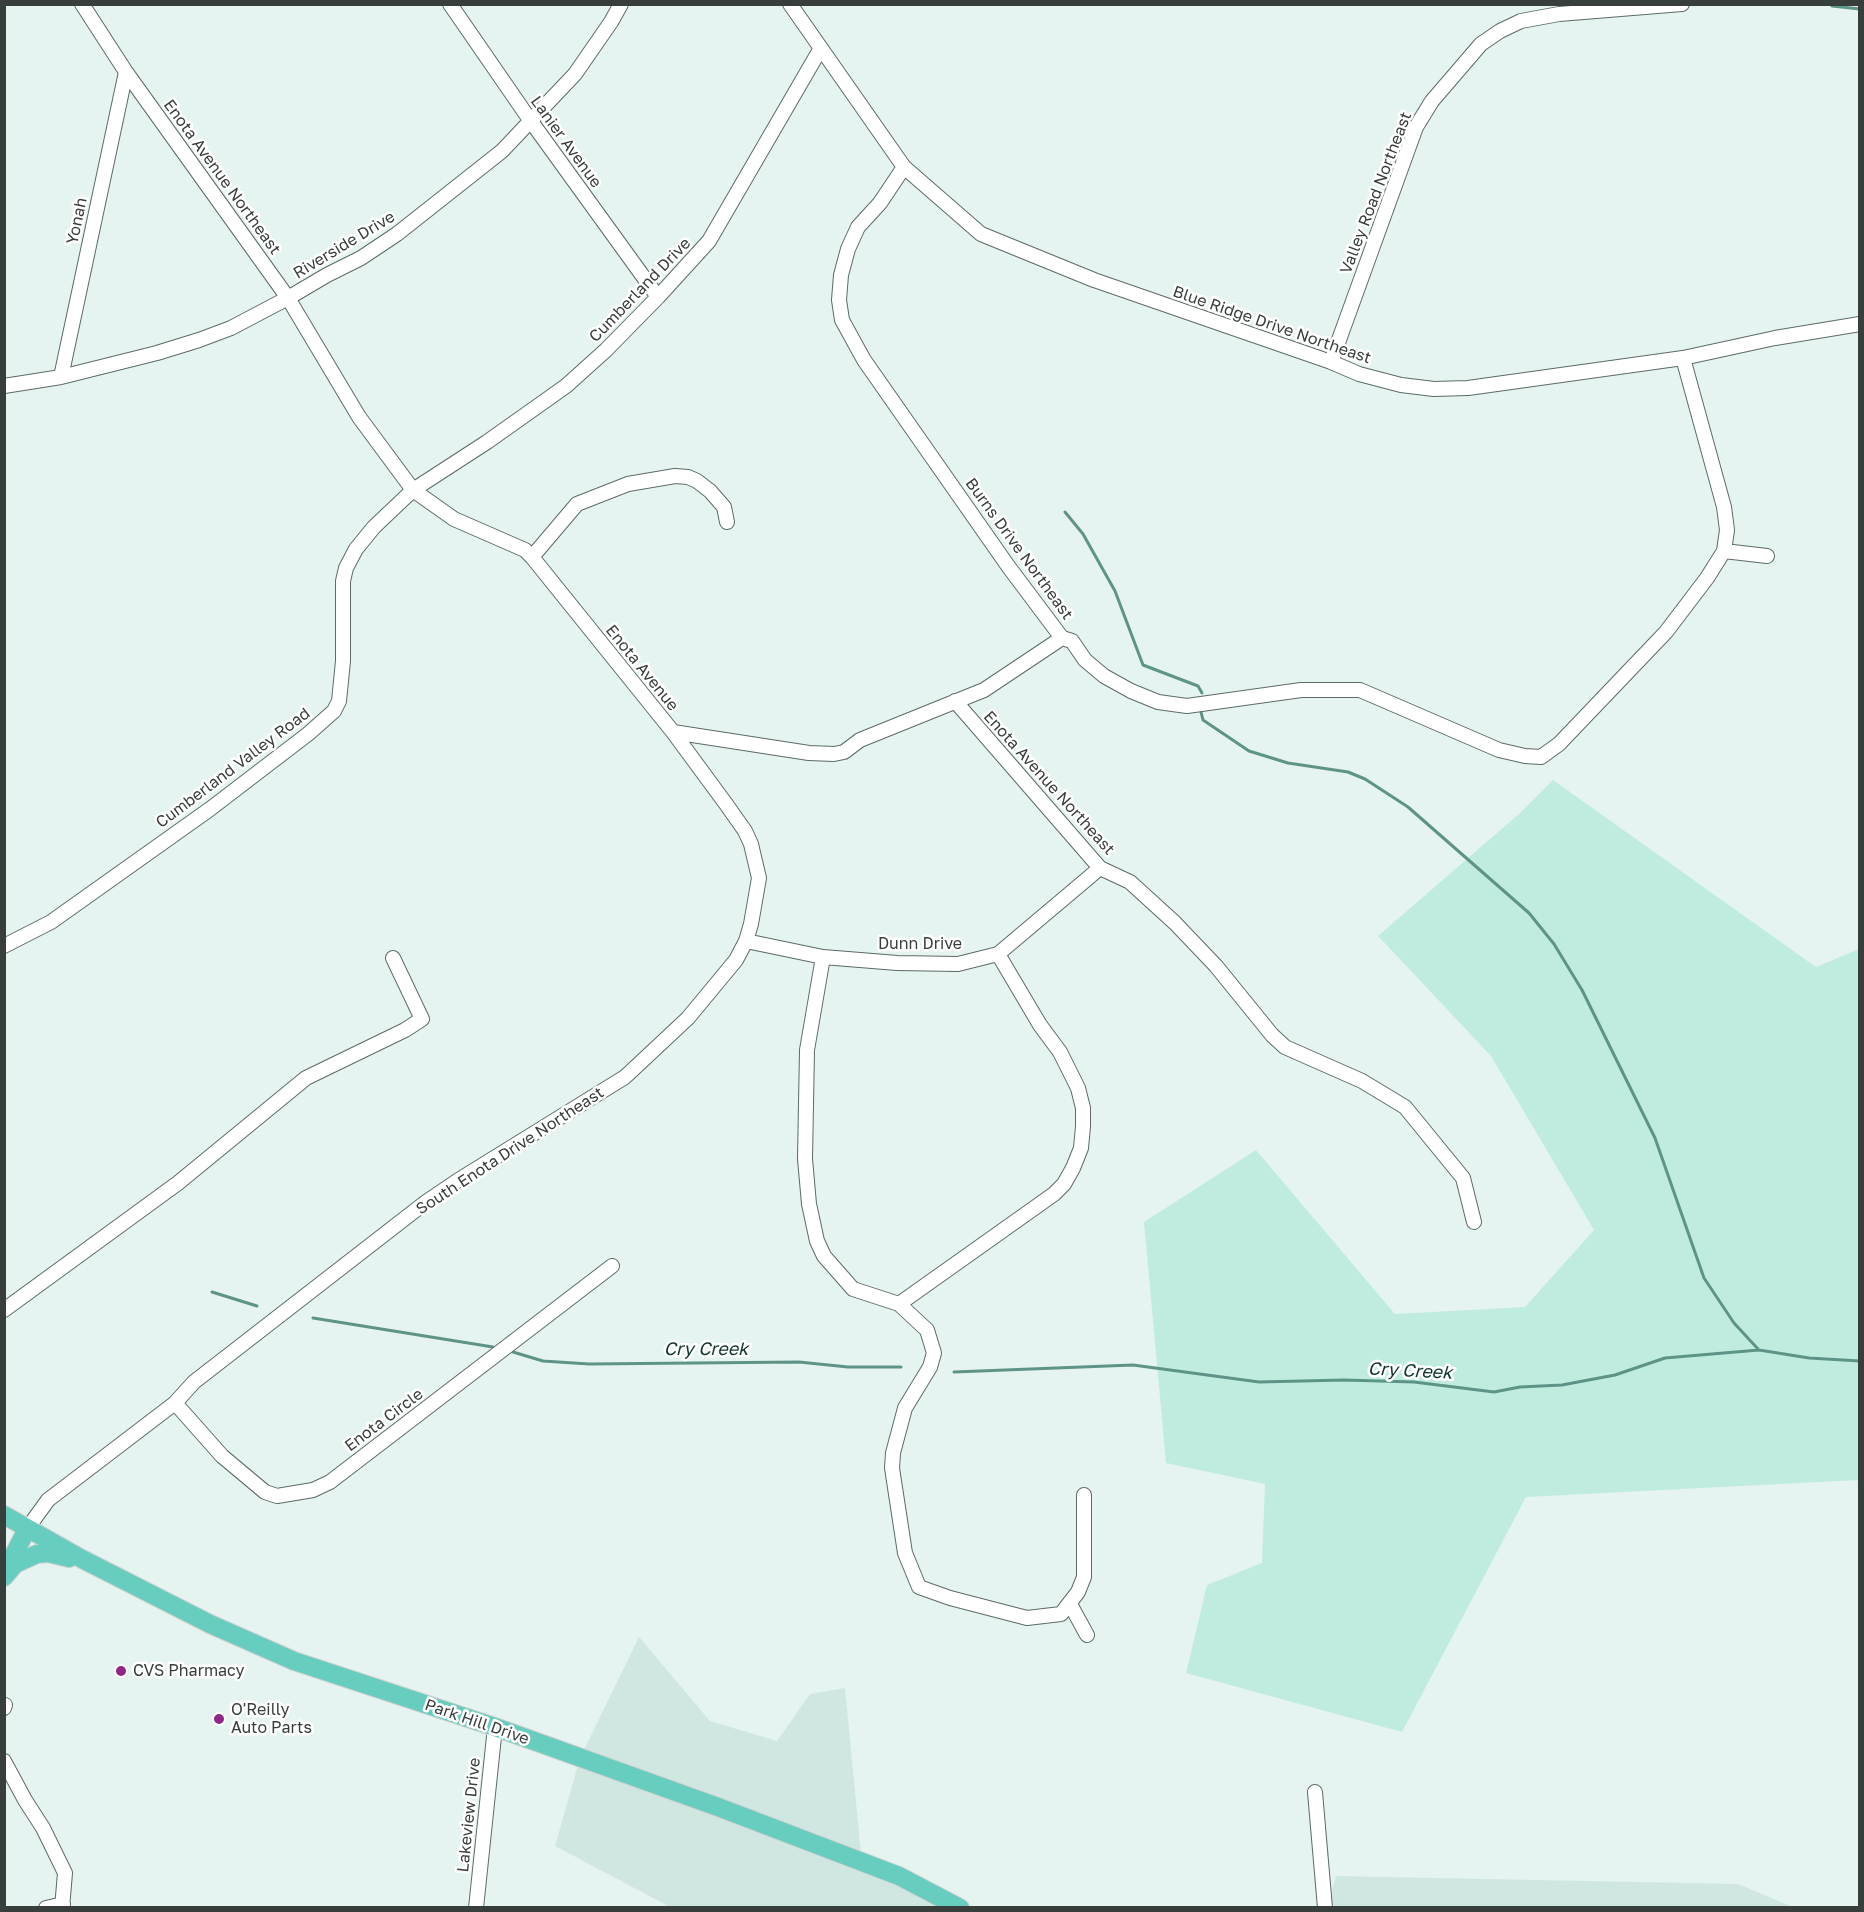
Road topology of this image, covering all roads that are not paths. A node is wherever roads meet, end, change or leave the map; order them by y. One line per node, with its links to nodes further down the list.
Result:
1 (82, 4): 7 (street, Enota Avenue Northeast)
2 (450, 4): 8 (street, Lanier Avenue)
3 (621, 4): 8 (street, Riverside Drive)
4 (790, 4): 6 (street, Blue Ridge Drive Northeast)
5 (1682, 4): 14 (street, Valley Road Northeast)
6 (820, 48): 9 (street, Blue Ridge Drive Northeast); 10 (street, Cumberland Drive)
7 (126, 72): 11 (street, Enota Avenue Northeast); 15 (street, Yonah)
8 (530, 120): 10 (street, Lanier Avenue); 11 (street, Riverside Drive)
9 (904, 167): 14 (street, Blue Ridge Drive Northeast); 22 (street, Burns Drive Northeast)
10 (658, 297): 17 (street, Cumberland Drive)
11 (288, 298): 15 (street, Riverside Drive); 17 (street, Enota Avenue Northeast)
12 (1860, 324): 13 (street, Blue Ridge Drive Northeast)
13 (1683, 358): 14 (street, Blue Ridge Drive Northeast); 19 (street)
14 (1331, 362)
15 (61, 377): 16 (street, Riverside Drive)
16 (4, 386)
17 (413, 490): 21 (street, Enota Avenue); 27 (street, Cumberland Valley Road)
18 (727, 522): 21 (street)
19 (1724, 551): 20 (street); 22 (street, Burns Drive Northeast)
20 (1767, 556)
21 (532, 557): 24 (street, Enota Avenue)
22 (1062, 638): 23 (street, Enota Avenue)
23 (955, 701): 24 (street, Enota Avenue); 25 (street, Enota Avenue Northeast)
24 (672, 732): 26 (street, South Enota Drive Northeast)
25 (1100, 868): 28 (street, Dunn Drive); 31 (street, Enota Avenue Northeast)
26 (746, 941): 29 (street, Dunn Drive); 35 (street, South Enota Drive Northeast)
27 (4, 946)
28 (998, 954): 29 (street, Dunn Drive); 33 (street)
29 (823, 957): 33 (street)
30 (393, 958): 34 (street)
31 (1474, 1222)
32 (612, 1266): 35 (street, Enota Circle)
33 (899, 1304): 42 (street)
34 (4, 1310)
35 (175, 1403): 38 (street, South Enota Drive Northeast)
36 (1084, 1495): 42 (street)
37 (4, 1515): 38 (main road, Park Hill Drive)
38 (27, 1529): 39 (main road, Park Hill Drive); 40 (main road, South Enota Drive Northeast)
39 (82, 1559): 41 (main road); 44 (main road, Park Hill Drive)
40 (4, 1572)
41 (4, 1577)
42 (1070, 1604): 43 (street)
43 (1087, 1635)
44 (495, 1727): 49 (street, Lakeview Drive); 50 (main road, Park Hill Drive)
45 (4, 1761): 47 (street)
46 (1315, 1792): 51 (street)
47 (62, 1906): 48 (street)
48 (46, 1908)
49 (476, 1908)
50 (960, 1908)
51 (1325, 1908)

